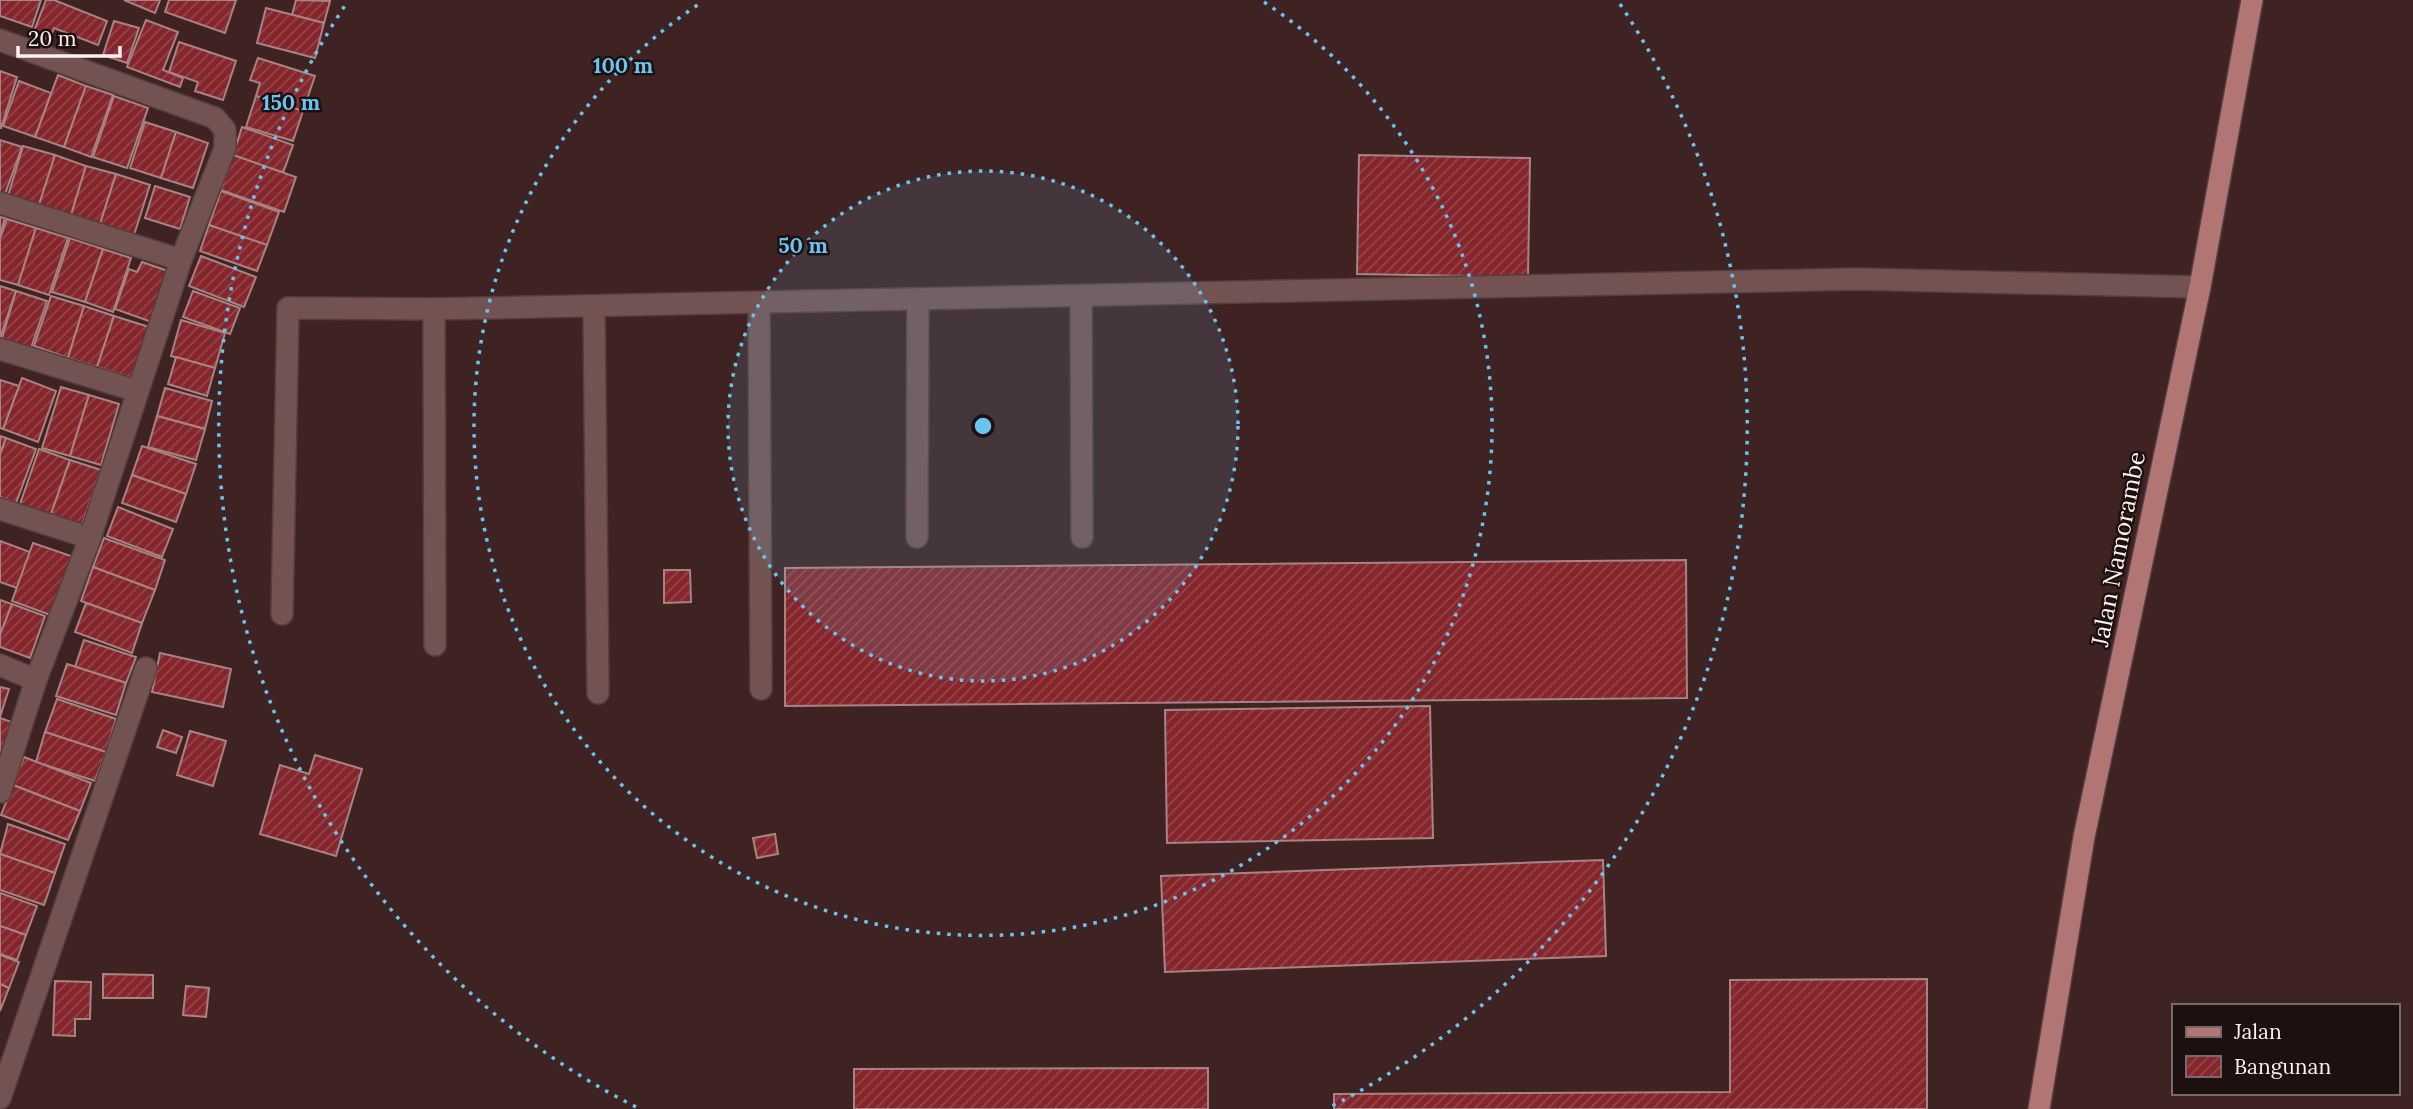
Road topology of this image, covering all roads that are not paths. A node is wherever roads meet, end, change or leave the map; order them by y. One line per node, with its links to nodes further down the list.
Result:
1 (2252, 0): 5 (main road, Jalan Namorambe)
2 (0, 40): 4 (street)
3 (0, 203): 4 (street)
4 (181, 260): 12 (street)
5 (2200, 287): 6 (street); 26 (main road, Jalan Namorambe)
6 (1081, 296): 7 (street); 15 (street)
7 (918, 299): 8 (street); 14 (street)
8 (759, 303): 9 (street); 22 (street)
9 (594, 306): 10 (street); 23 (street)
10 (434, 309): 17 (street); 18 (street)
11 (0, 349): 12 (street)
12 (137, 391): 16 (street)
13 (0, 509): 16 (street)
14 (917, 537)
15 (1082, 537)
16 (90, 538): 21 (street)
17 (282, 614)
18 (435, 645)
19 (0, 665): 21 (street)
20 (146, 668): 25 (street)
21 (36, 680): 24 (street)
22 (761, 689)
23 (598, 693)
24 (0, 792)
25 (0, 1098)
26 (2039, 1109)

